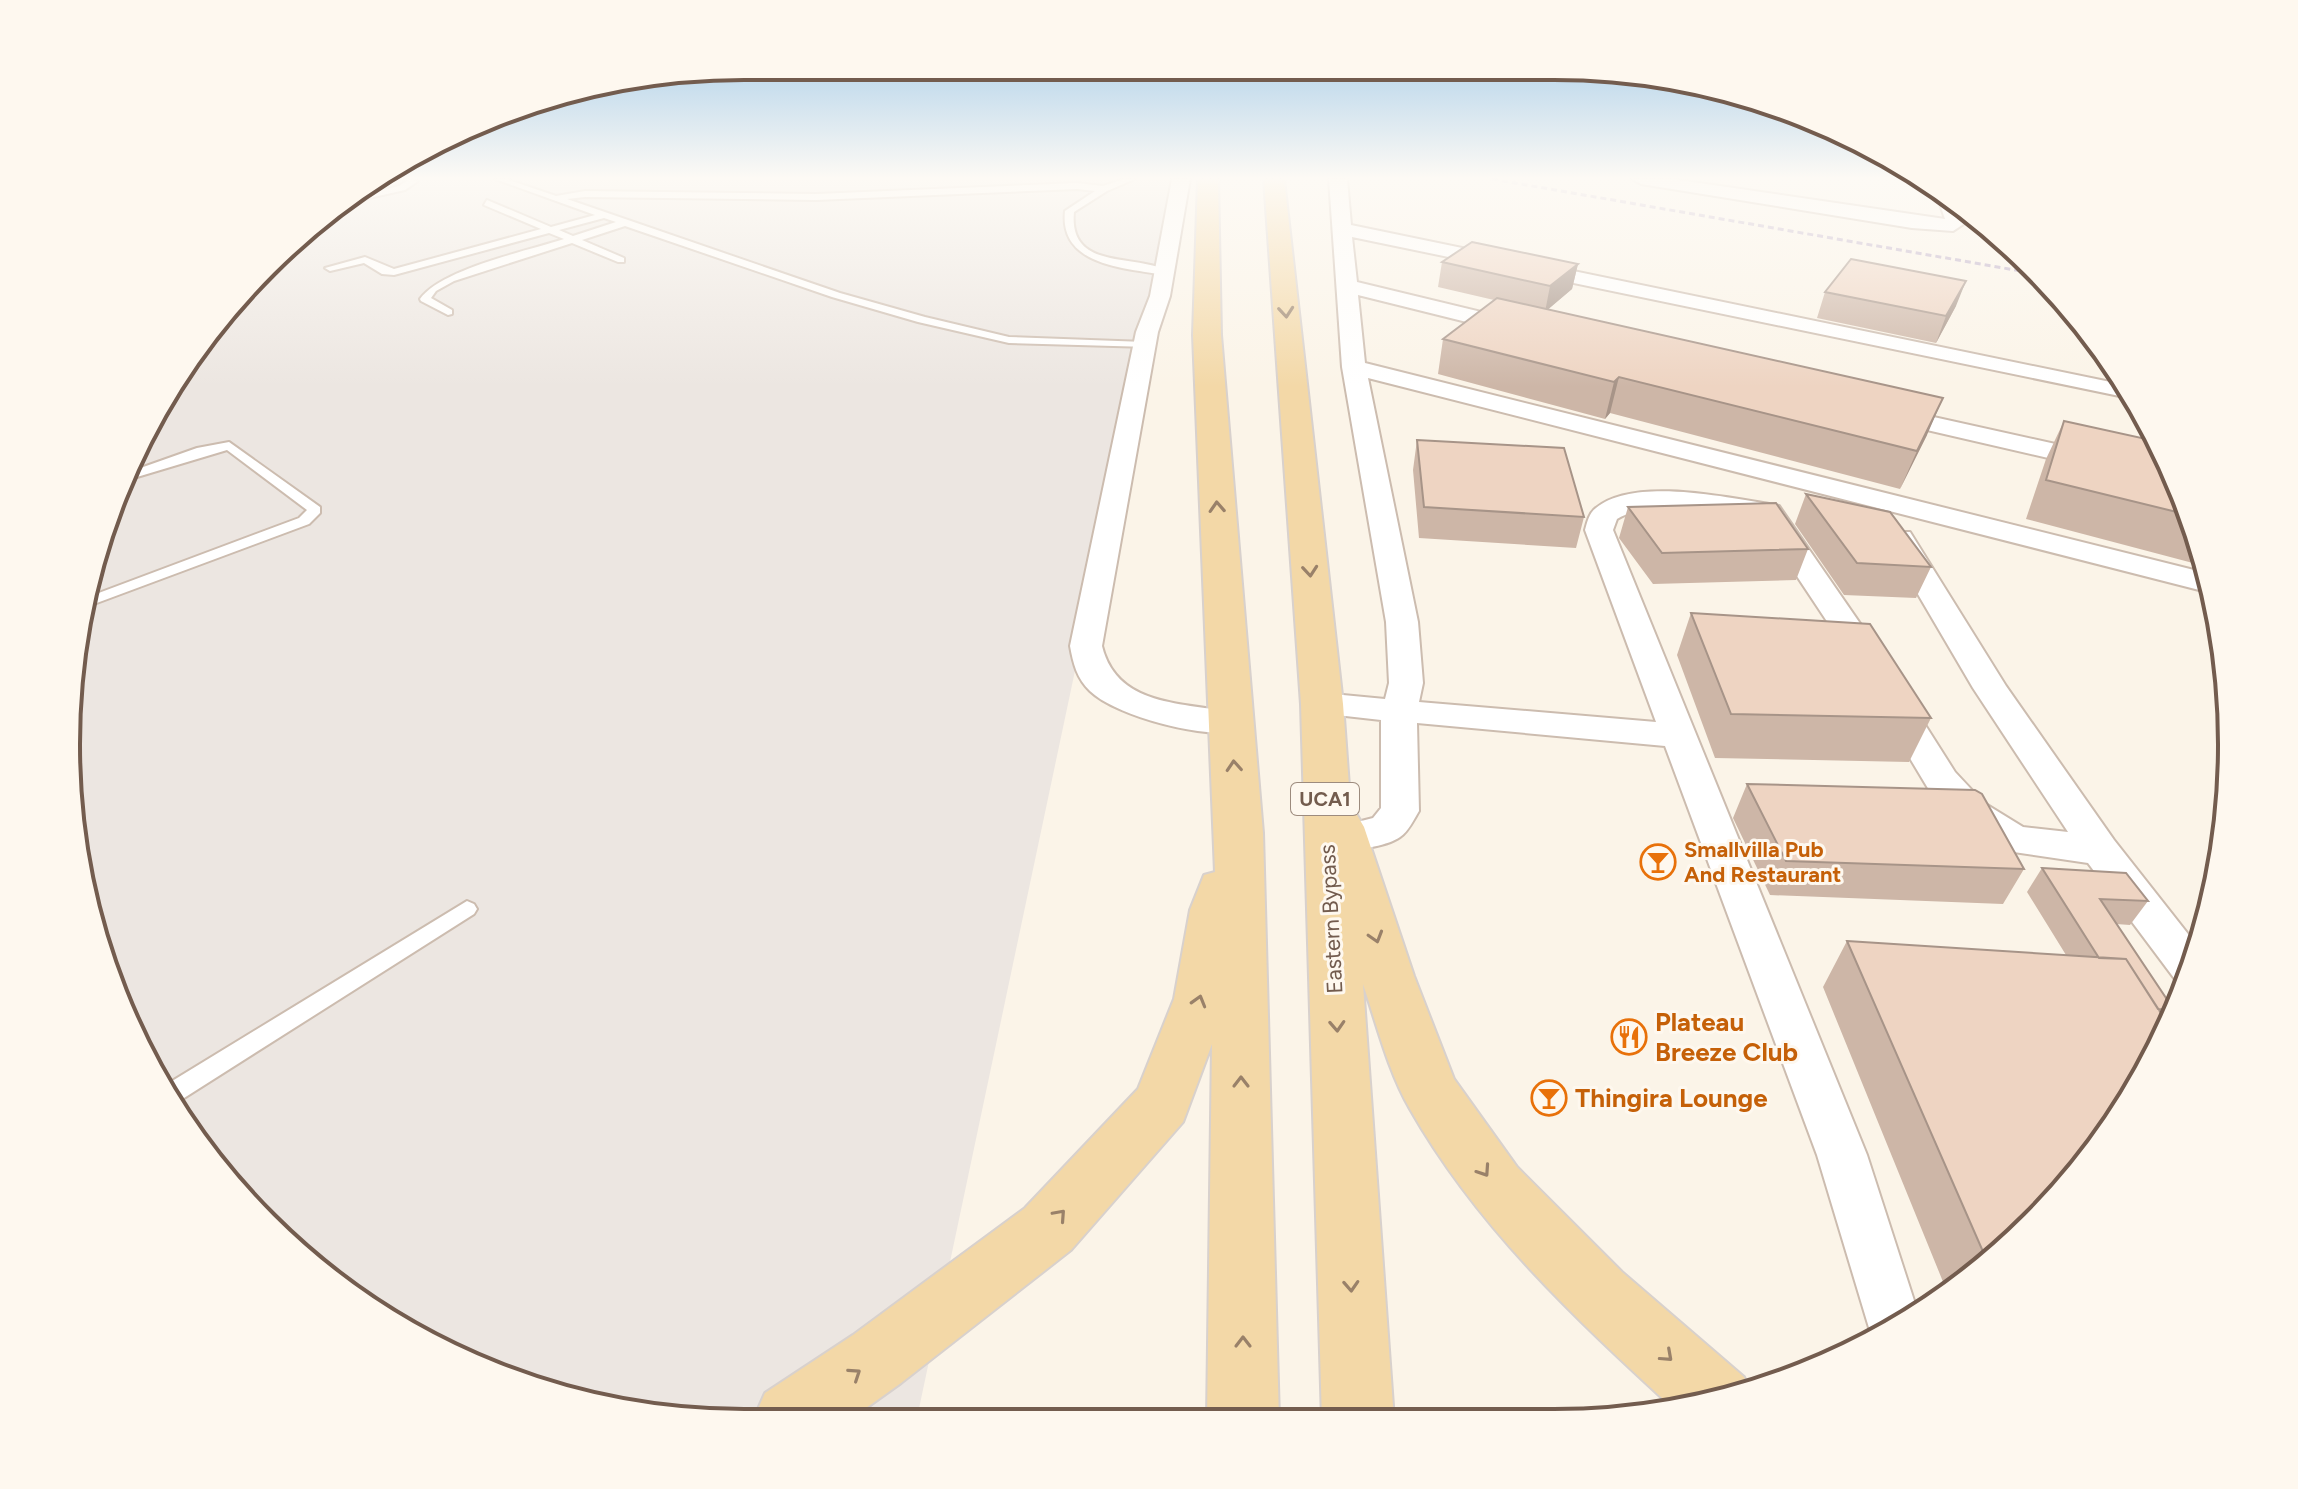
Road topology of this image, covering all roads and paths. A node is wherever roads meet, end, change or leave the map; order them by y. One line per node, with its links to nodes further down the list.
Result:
1 (481, 248): 12 (lane)
2 (547, 248): 15 (lane)
3 (594, 248): 11 (lane)
4 (700, 248): 17 (lane)
5 (1082, 248): 13 (lane)
6 (1169, 248): 13 (street)
7 (1208, 248): 29 (main road, one-way to 7)
8 (1280, 248): 27 (main road, Eastern Bypass / UCA1, one-way to 27)
9 (1345, 248): 14 (street)
10 (1437, 248): 19 (street)
11 (621, 260)
12 (330, 268)
13 (1165, 272): 17 (street)
14 (1348, 286): 16 (street); 18 (street)
15 (448, 312)
16 (1545, 334)
17 (1145, 345): 29 (street)
18 (1354, 367): 23 (street); 28 (street)
19 (2115, 390)
20 (1865, 408): 21 (street)
21 (2117, 466)
22 (139, 473): 26 (lane)
23 (1773, 494): 24 (street); 30 (street); 34 (street)
24 (1896, 504): 25 (street); 34 (street)
25 (2197, 580)
26 (97, 599)
27 (1322, 704): 28 (street); 31 (main road, Eastern Bypass / UCA1)
28 (1399, 711): 30 (street); 33 (street)
29 (1231, 723): 32 (main road, one-way to 29)
30 (1681, 736): 38 (street)
31 (1324, 784): 33 (main road); 42 (main road, Eastern Bypass / UCA1, one-way to 42)
32 (1239, 833): 40 (main road, one-way to 32); 41 (main road, one-way to 32)
33 (1344, 839): 39 (main road, one-way to 39)
34 (2100, 850): 36 (street)
35 (467, 909): 37 (lane)
36 (2183, 958)
37 (177, 1091)
38 (1892, 1316)
39 (1706, 1391)
40 (803, 1409)
41 (1243, 1409)
42 (1357, 1409)

